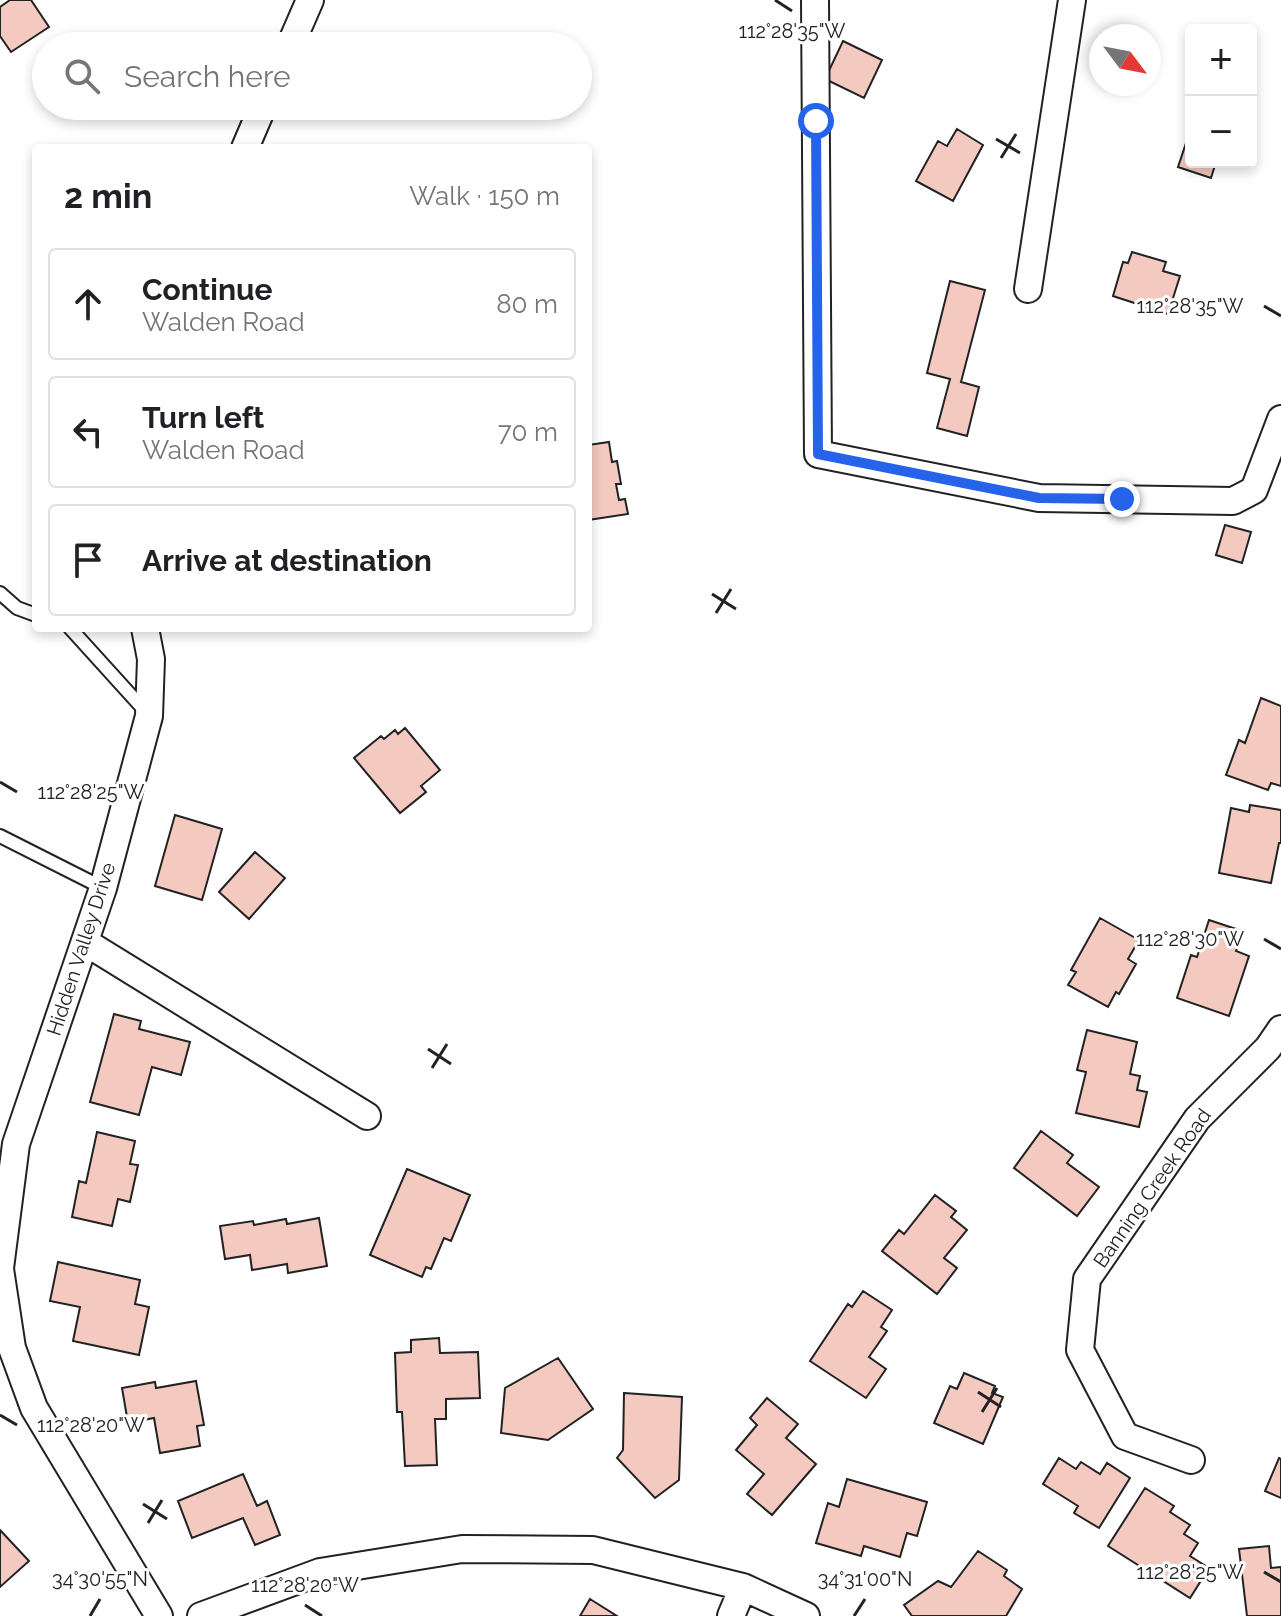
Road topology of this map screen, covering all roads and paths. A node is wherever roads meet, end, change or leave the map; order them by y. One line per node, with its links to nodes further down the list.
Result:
1 (310, 0): 4 (street)
2 (815, 0): 8 (street)
3 (1072, 0): 7 (street)
4 (296, 32)
5 (257, 120): 6 (street)
6 (247, 144)
7 (1028, 289)
8 (1281, 419)
9 (0, 593): 10 (lane)
10 (32, 614)
11 (74, 632): 13 (lane)
12 (146, 632): 13 (street, Hidden Valley Drive)
13 (149, 716): 15 (street, Hidden Valley Drive)
14 (0, 836): 15 (lane)
15 (103, 888): 16 (street, Hidden Valley Drive)
16 (85, 942): 18 (street); 19 (street, Hidden Valley Drive)
17 (1281, 1029): 21 (street, Banning Creek Road)
18 (367, 1116)
19 (8, 1141): 20 (street, Hidden Valley Drive)
20 (0, 1268): 23 (street, Hidden Valley Drive)
21 (1191, 1460)
22 (743, 1587): 24 (street); 25 (street); 26 (street)
23 (159, 1616)
24 (201, 1616)
25 (731, 1616)
26 (806, 1616)

